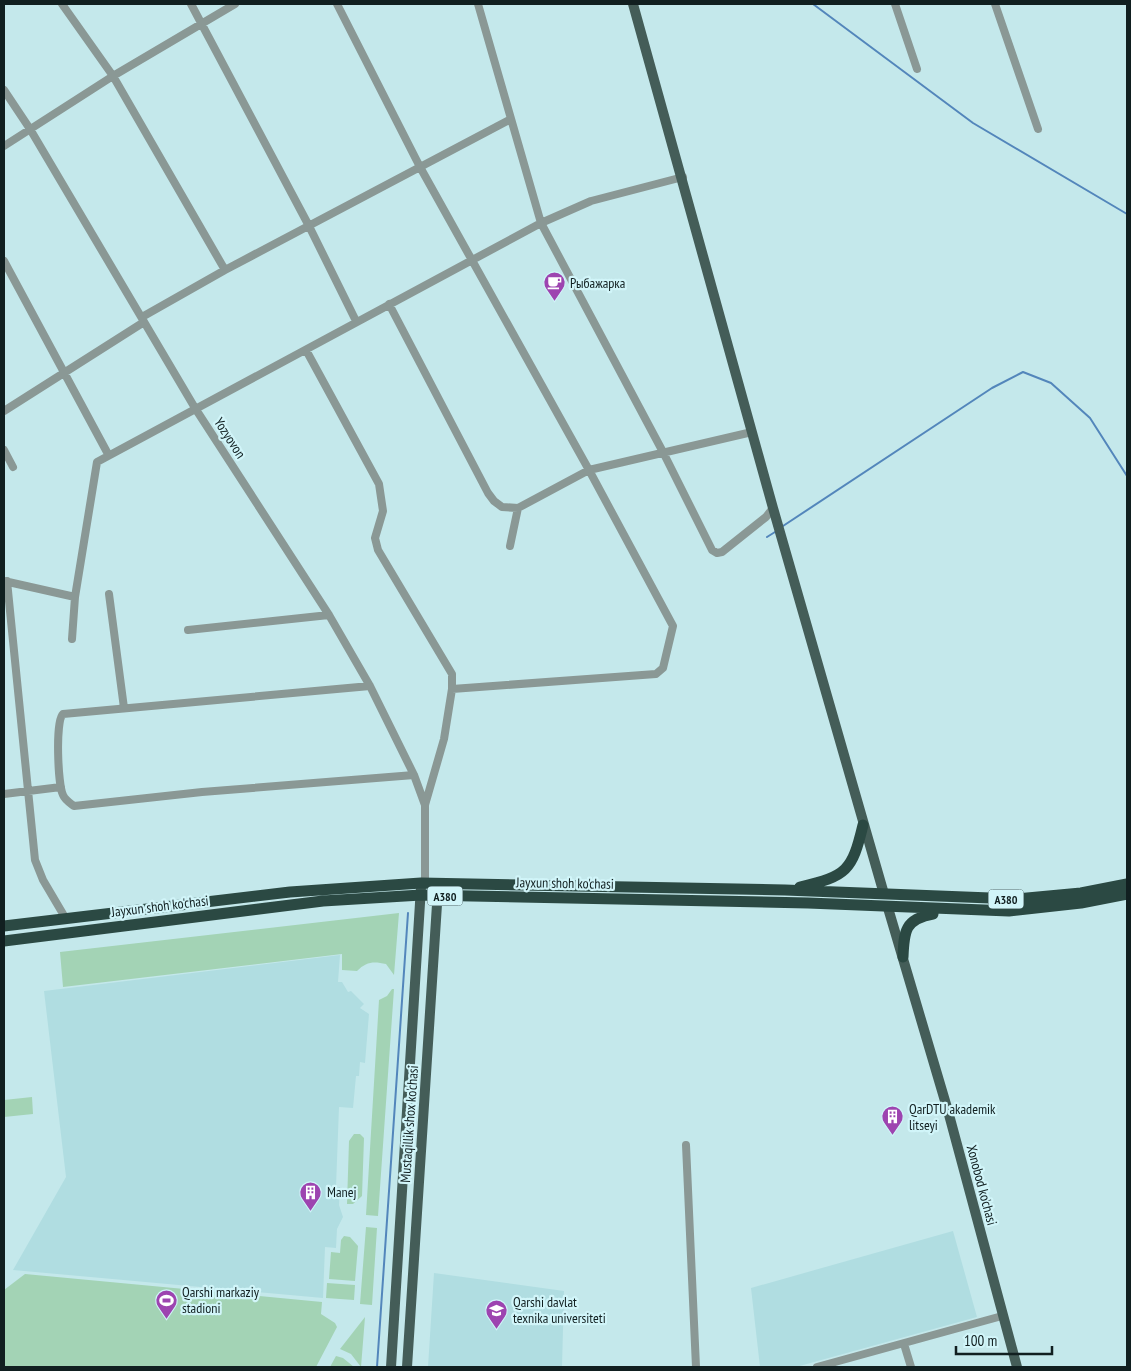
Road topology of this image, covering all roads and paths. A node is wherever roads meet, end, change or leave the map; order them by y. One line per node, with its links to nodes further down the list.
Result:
1 (62, 4): 11 (street)
2 (191, 4): 9 (street)
3 (235, 4): 9 (street)
4 (337, 4): 17 (street)
5 (478, 4): 13 (street)
6 (633, 4): 18 (main road)
7 (895, 4): 10 (street)
8 (995, 4): 15 (street)
9 (203, 23): 11 (street); 20 (street)
10 (917, 69)
11 (113, 76): 14 (street); 23 (street)
12 (4, 90): 14 (street, Yozyovon)
13 (511, 118): 17 (street); 19 (street)
14 (30, 129): 16 (street); 25 (street, Yozyovon)
15 (1038, 130)
16 (4, 146)
17 (420, 167): 20 (street); 22 (street)
18 (682, 177): 19 (street); 31 (main road)
19 (541, 223): 22 (street); 33 (street)
20 (309, 226): 23 (street); 26 (street)
21 (4, 261): 28 (street)
22 (472, 261): 24 (street); 36 (street)
23 (225, 270): 25 (street)
24 (389, 304): 26 (street); 37 (street)
25 (143, 320): 28 (street); 29 (street, Yozyovon)
26 (356, 321): 27 (street)
27 (306, 350): 29 (street); 47 (street)
28 (65, 371): 30 (street); 34 (street)
29 (195, 408): 34 (street); 43 (street, Yozyovon)
30 (4, 411)
31 (752, 432): 33 (street); 38 (main road)
32 (4, 450): 35 (street)
33 (664, 452): 36 (street); 38 (street)
34 (108, 454): 42 (street)
35 (13, 467)
36 (590, 470): 37 (street); 47 (street)
37 (518, 508): 39 (street)
38 (773, 508): 54 (main road)
39 (510, 546)
40 (6, 581): 42 (street); 51 (street)
41 (109, 594): 48 (street)
42 (75, 597): 45 (street)
43 (330, 615): 44 (street); 46 (street, Yozyovon)
44 (188, 630)
45 (72, 639)
46 (370, 686): 48 (street); 49 (street, Yozyovon)
47 (452, 690): 53 (street)
48 (124, 708): 50 (street)
49 (414, 775): 50 (street); 53 (street, Yozyovon)
50 (60, 787): 51 (street)
51 (28, 792): 52 (street); 64 (street)
52 (4, 794)
53 (425, 804): 57 (street)
54 (863, 825): 58 (highway); 59 (main road)
55 (438, 883): 57 (highway, Jayxun shoh ko'chasi / A380); 58 (highway, Jayxun shoh ko'chasi / A380); 61 (main road, Mustaqillik shox ko'chasi)
56 (1127, 884): 59 (highway, Jayxun shoh ko'chasi / A380)
57 (423, 887): 61 (highway, Jayxun shoh ko'chasi / A380); 64 (highway, Jayxun shoh ko'chasi / A380); 66 (highway, Jayxun shoh ko'chasi / A380); 71 (main road, Mustaqillik shox ko'chasi)
58 (785, 890): 59 (highway, Jayxun shoh ko'chasi / A380)
59 (884, 894): 62 (street, Xonobod ko'chasi)
60 (1127, 894): 63 (highway, Jayxun shoh ko'chasi / A380)
61 (438, 895): 62 (highway, Jayxun shoh ko'chasi / A380); 72 (main road, Mustaqillik shox ko'chasi)
62 (888, 908): 63 (highway, Jayxun shoh ko'chasi / A380); 67 (main road, Xonobod ko'chasi)
63 (967, 911): 67 (highway)
64 (66, 919): 65 (highway, Jayxun shoh ko'chasi / A380)
65 (4, 926)
66 (4, 941)
67 (903, 957): 69 (main road, Xonobod ko'chasi)
68 (686, 1145): 73 (street)
69 (1002, 1316): 70 (street); 76 (main road, Xonobod ko'chasi)
70 (904, 1344): 74 (street); 75 (street)
71 (391, 1367)
72 (407, 1367)
73 (696, 1367)
74 (817, 1367)
75 (911, 1367)
76 (1017, 1367)

